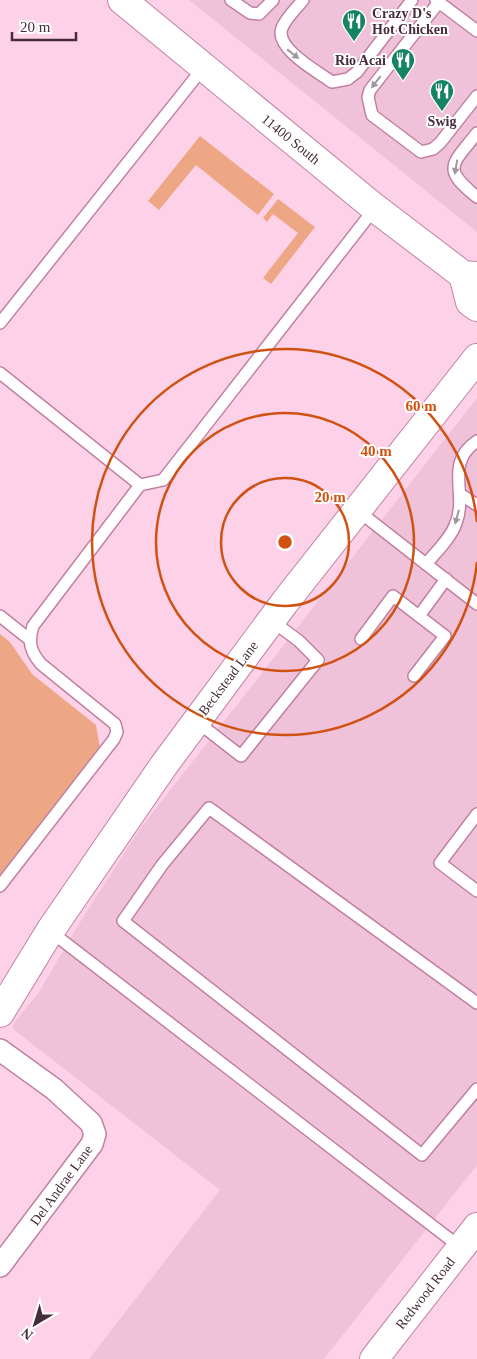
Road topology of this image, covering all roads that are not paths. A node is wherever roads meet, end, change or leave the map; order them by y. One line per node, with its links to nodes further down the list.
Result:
1 (122, 0): 8 (street, 11400 South)
2 (231, 0): 3 (lane)
3 (273, 0)
4 (303, 0): 5 (lane, one-way to 5)
5 (412, 0)
6 (438, 1): 7 (lane); 9 (lane, one-way to 9)
7 (477, 31)
8 (203, 68): 12 (street, 11400 South); 15 (lane)
9 (477, 96)
10 (477, 133): 11 (lane, one-way to 11)
11 (477, 197)
12 (375, 208): 13 (street, 11400 South); 19 (lane)
13 (470, 276): 14 (street, 11400 South)
14 (477, 307)
15 (0, 323)
16 (477, 358): 22 (street, Beckstead Lane)
17 (0, 373): 19 (lane)
18 (477, 441): 20 (lane)
19 (140, 485): 29 (lane)
20 (460, 494): 21 (lane); 23 (lane, one-way to 23)
21 (477, 505)
22 (357, 510): 23 (lane); 28 (street, Beckstead Lane)
23 (426, 564): 24 (lane)
24 (446, 579): 25 (lane); 27 (lane)
25 (477, 604)
26 (0, 616): 29 (lane)
27 (419, 616): 30 (lane); 31 (lane)
28 (271, 620): 32 (street, Beckstead Lane); 32 (lane)
29 (29, 639): 34 (lane)
30 (361, 639)
31 (414, 676)
32 (196, 721): 36 (street, Beckstead Lane)
33 (477, 814): 35 (lane)
34 (0, 886)
35 (477, 892)
36 (50, 931): 37 (street, Beckstead Lane); 41 (lane)
37 (4, 999)
38 (477, 1004): 40 (lane)
39 (0, 1050): 42 (street, Del Andrae Lane)
40 (477, 1089)
41 (469, 1237): 43 (street, Redwood Road)
42 (0, 1266)
43 (374, 1359)

